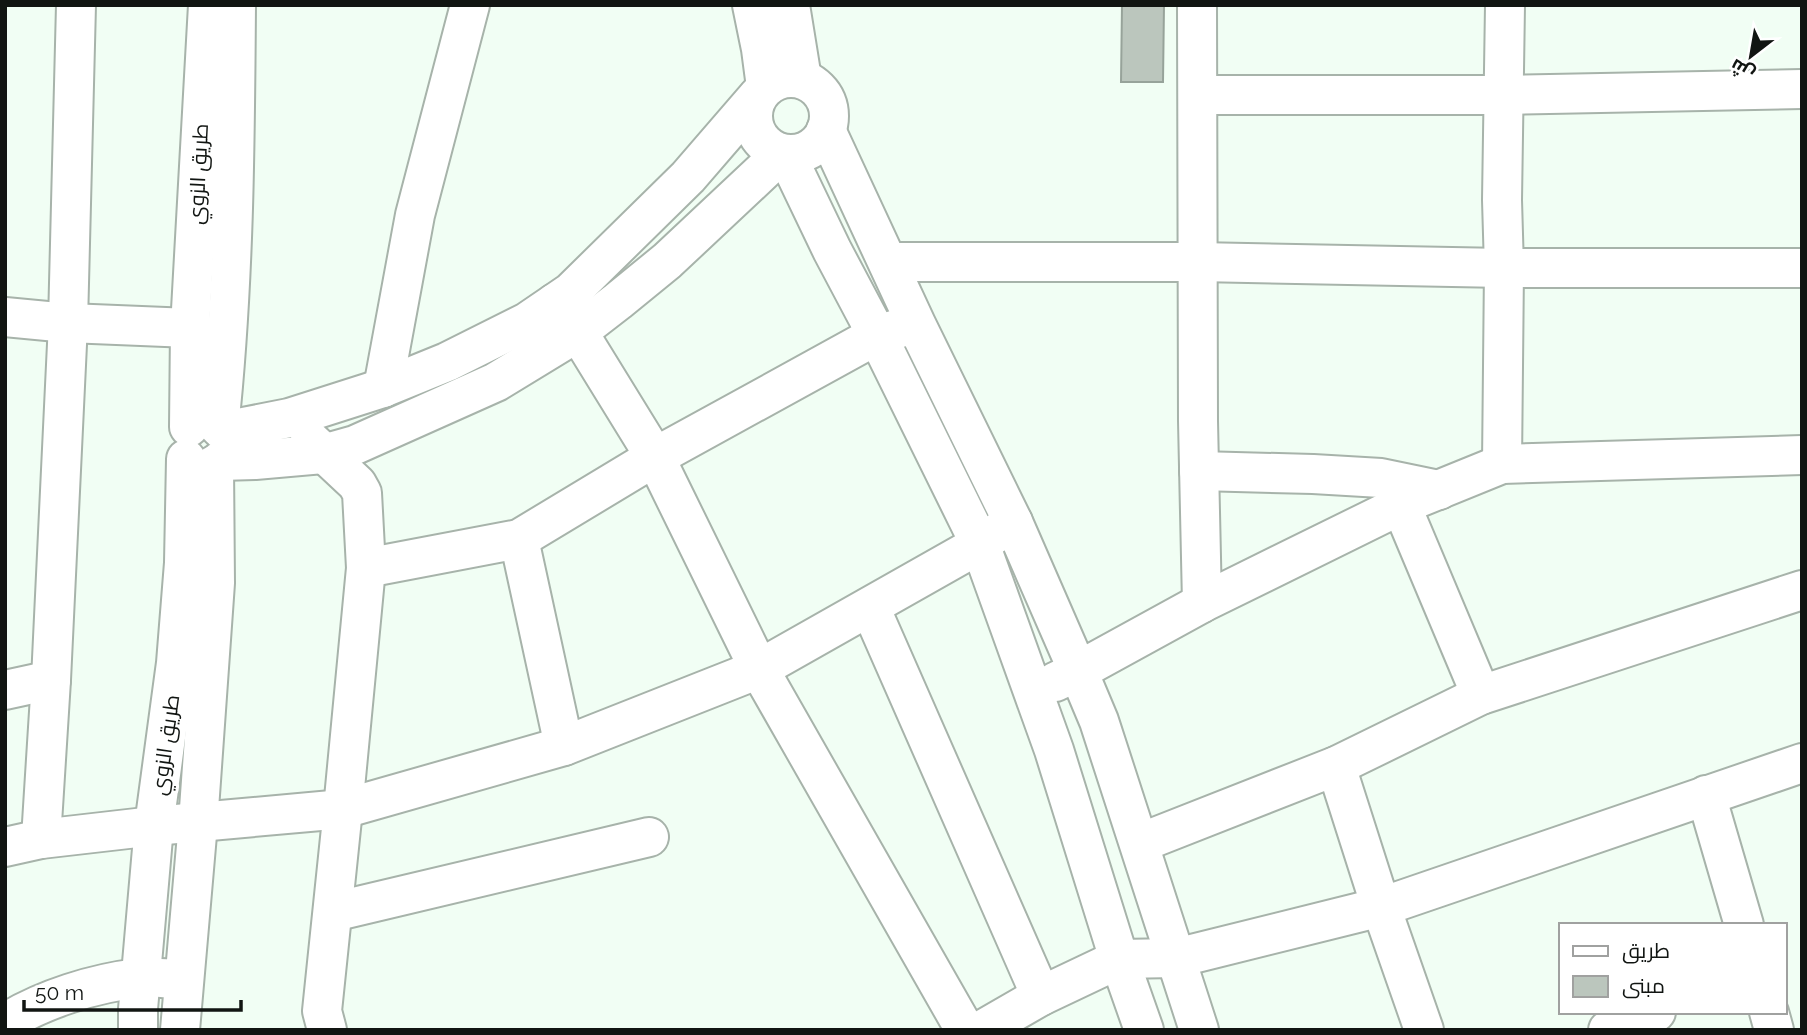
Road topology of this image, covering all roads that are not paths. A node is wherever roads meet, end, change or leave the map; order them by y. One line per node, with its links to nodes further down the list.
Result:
1 (76, 5): 21 (street)
2 (208, 5): 23 (street, طريق الزوي)
3 (236, 5): 27 (street, طريق الزوي)
4 (470, 5): 25 (street)
5 (752, 5): 9 (street)
6 (790, 5): 9 (street)
7 (1197, 5): 11 (street)
8 (1505, 5): 12 (street)
9 (775, 88): 13 (street); 14 (street); 20 (street)
10 (1802, 89): 12 (street)
11 (1198, 95): 12 (street); 16 (street)
12 (1505, 95): 17 (street)
13 (826, 130): 14 (street); 15 (street)
14 (783, 154): 20 (street); 24 (street)
15 (888, 262): 16 (street); 22 (street)
16 (1198, 262): 17 (street); 32 (street)
17 (1504, 268): 18 (street); 31 (street)
18 (1802, 268)
19 (5, 317): 21 (street)
20 (566, 318): 25 (street); 28 (street); 30 (street)
21 (68, 323): 23 (street); 44 (street)
22 (916, 324): 24 (street); 35 (street)
23 (190, 328): 27 (street, طريق الزوي)
24 (877, 335): 30 (street); 37 (street)
25 (383, 388): 26 (street)
26 (289, 418): 27 (street); 28 (street)
27 (208, 445): 28 (street); 53 (street, طريق الزوي); 54 (street, طريق الزوي)
28 (323, 454): 38 (street)
29 (1802, 455): 31 (street)
30 (655, 457): 36 (street); 42 (street)
31 (1502, 464): 33 (street)
32 (1199, 471): 33 (street); 40 (street)
33 (1439, 490): 34 (street)
34 (1401, 505): 40 (street); 47 (street)
35 (1013, 522): 37 (street); 43 (street)
36 (519, 539): 38 (street); 48 (street)
37 (980, 544): 41 (street); 46 (street)
38 (366, 568): 52 (street)
39 (1802, 590): 47 (street)
40 (1202, 603): 43 (street)
41 (870, 607): 42 (street); 65 (street)
42 (759, 669): 48 (street); 71 (street)
43 (1078, 671): 46 (street); 57 (street)
44 (51, 680): 45 (street); 56 (street)
45 (5, 690)
46 (1034, 691): 62 (street)
47 (1481, 695): 50 (street)
48 (564, 746): 52 (street)
49 (1802, 762): 51 (street)
50 (1336, 766): 57 (street); 58 (street)
51 (1706, 795): 58 (street); 60 (street)
52 (344, 809): 53 (street); 59 (street)
53 (198, 823): 54 (street); 64 (street, طريق الزوي)
54 (154, 826): 56 (street); 63 (street, طريق الزوي)
55 (649, 837): 59 (street)
56 (23, 843)
57 (1140, 843): 61 (street)
58 (1381, 907): 61 (street); 75 (street)
59 (333, 912): 70 (street)
60 (1743, 923)
61 (1175, 958): 62 (street); 74 (street)
62 (1119, 959): 65 (street); 73 (street)
63 (142, 978): 64 (street); 67 (street); 68 (street, طريق الزوي)
64 (183, 980): 69 (street, طريق الزوي)
65 (1041, 996): 72 (street)
66 (1651, 1014): 76 (street)
67 (5, 1023)
68 (138, 1030)
69 (180, 1030)
70 (327, 1030)
71 (965, 1030)
72 (982, 1030)
73 (1144, 1030)
74 (1199, 1030)
75 (1424, 1030)
76 (1608, 1030)

